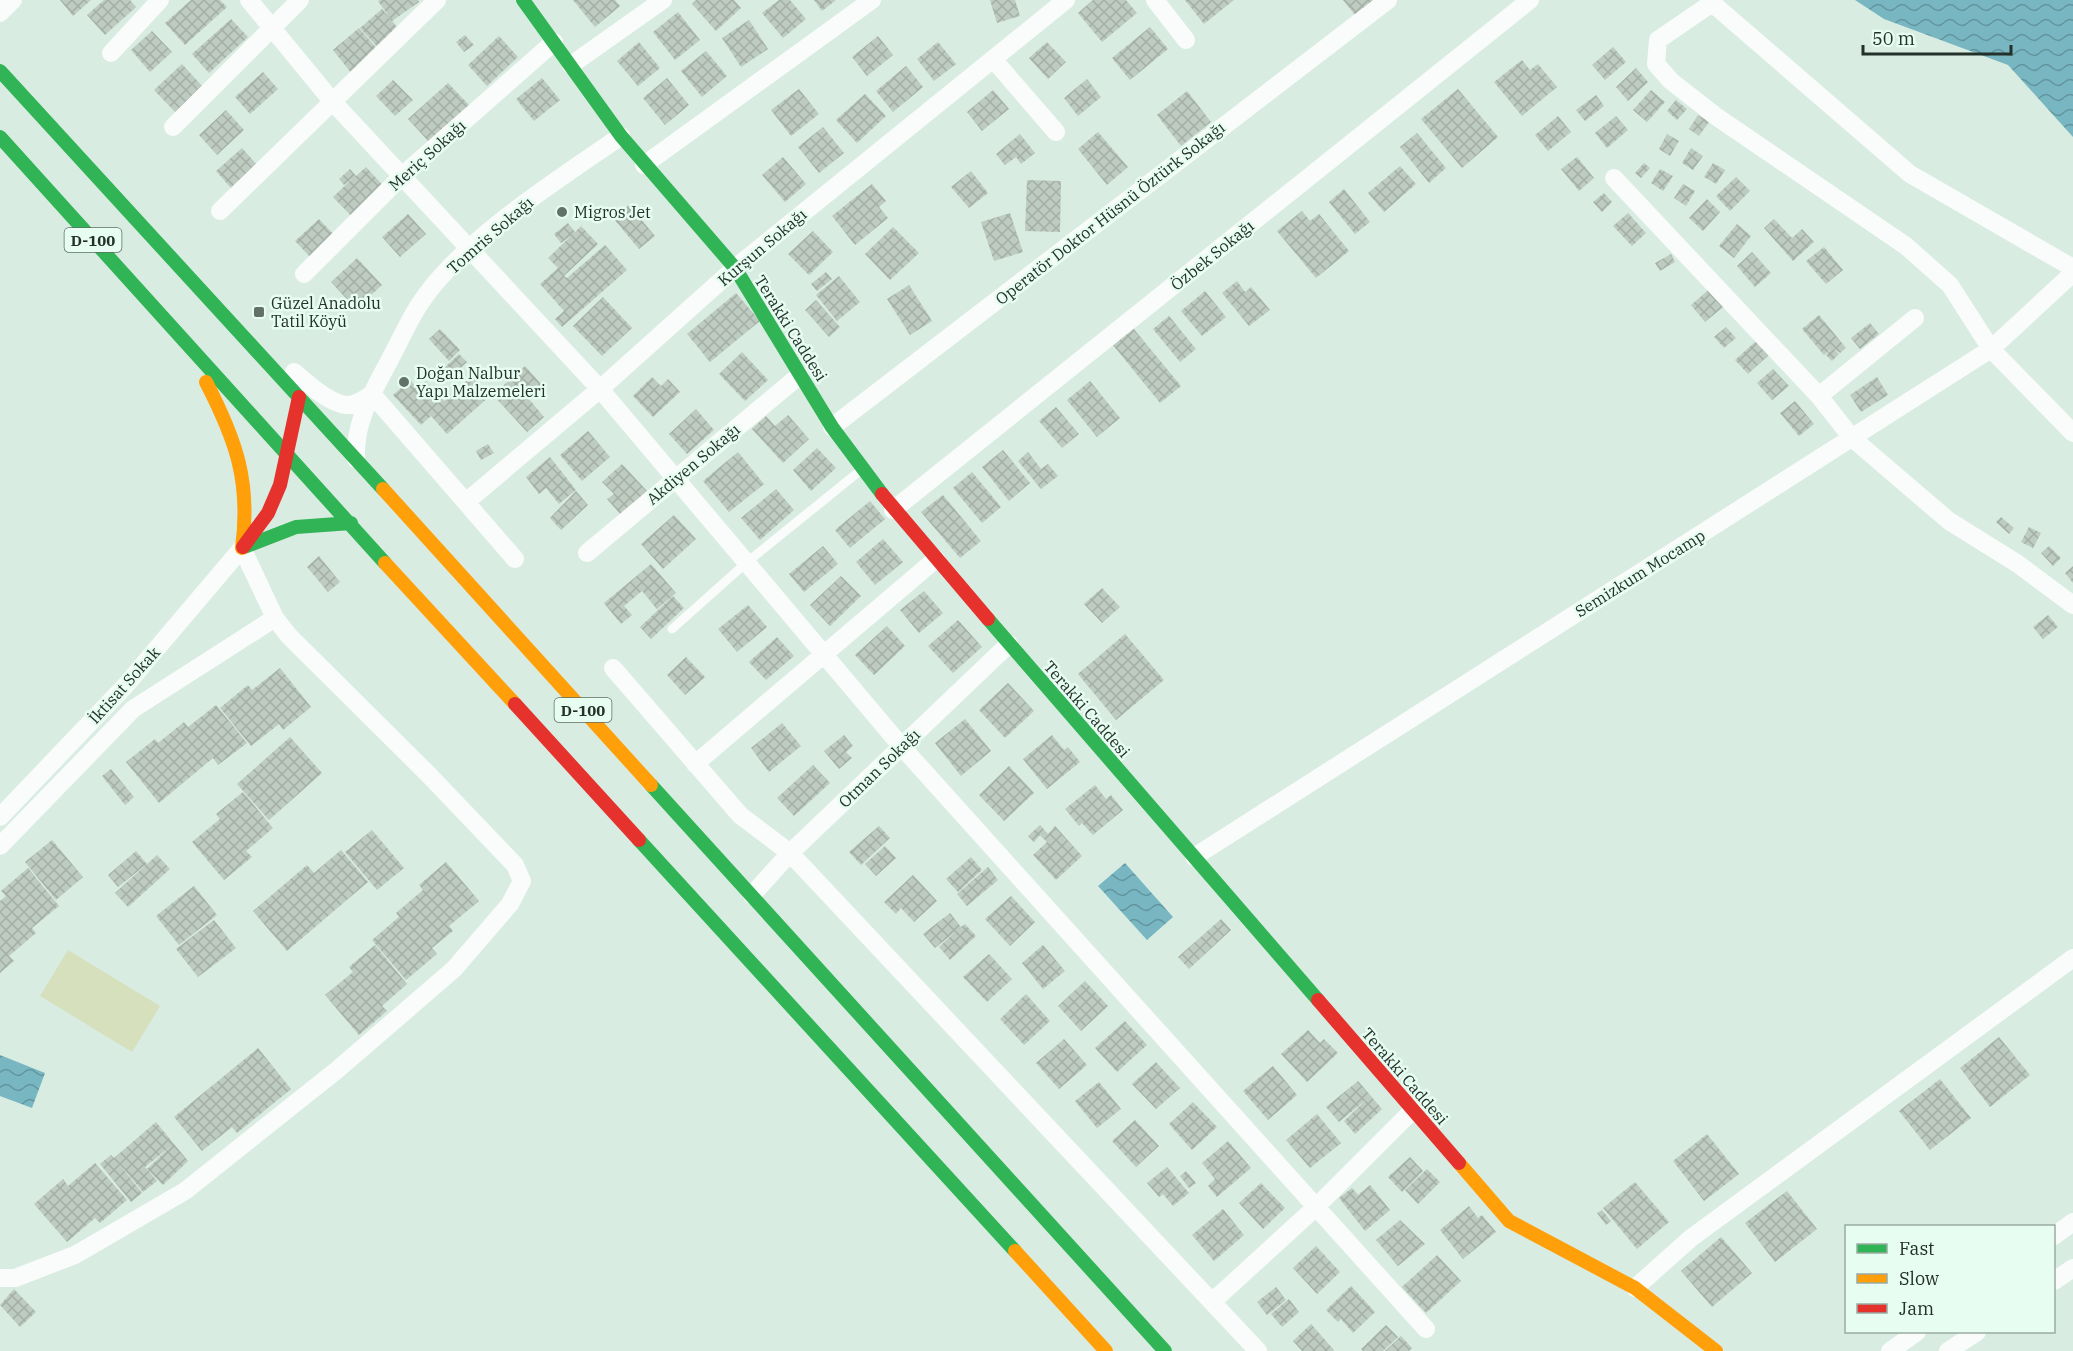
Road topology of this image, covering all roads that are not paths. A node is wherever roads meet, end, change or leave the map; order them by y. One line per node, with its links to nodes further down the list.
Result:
1 (13, 0): 13 (street)
2 (160, 0): 17 (street)
3 (249, 0): 14 (street)
4 (300, 0): 14 (street)
5 (437, 0): 21 (street)
6 (523, 0): 16 (main road, Terakki Caddesi)
7 (663, 0): 19 (street)
8 (872, 0): 26 (street)
9 (1066, 0): 18 (street, Kurşun Sokağı)
10 (1155, 0): 15 (street)
11 (1388, 0): 44 (street, Operatör Doktor Hüsnü Öztürk Sokağı)
12 (1530, 0): 52 (street, Özbek Sokağı)
13 (0, 13)
14 (273, 27): 21 (street); 22 (street)
15 (1186, 40)
16 (554, 42): 19 (main road, Terakki Caddesi); 27 (street, Meriç Sokağı)
17 (111, 53)
18 (993, 59): 23 (street); 31 (street, Kurşun Sokağı)
19 (571, 65): 24 (main road, Terakki Caddesi)
20 (0, 71): 36 (main road, D-100)
21 (332, 101): 27 (street); 29 (street)
22 (173, 127)
23 (1056, 132)
24 (621, 136): 26 (main road, Terakki Caddesi); 30 (street, Tomris Sokağı)
25 (0, 137): 37 (main road, D-100)
26 (644, 165): 31 (main road, Terakki Caddesi)
27 (403, 175): 30 (street); 34 (street, Meriç Sokağı)
28 (1614, 178): 42 (street)
29 (220, 211)
30 (470, 249): 40 (street); 41 (street, Tomris Sokağı)
31 (735, 268): 39 (main road, Terakki Caddesi); 40 (street, Kurşun Sokağı)
32 (2073, 268): 38 (street)
33 (2073, 273): 38 (street, Semizkum Mocamp)
34 (304, 274)
35 (1915, 318): 42 (street)
36 (245, 338): 41 (street); 43 (main road, D-100)
37 (186, 343): 47 (main road, D-100); 54 (main road)
38 (1991, 349): 45 (street); 46 (street, Semizkum Mocamp)
39 (800, 375): 44 (main road, Terakki Caddesi); 50 (street, Akdiyen Sokağı)
40 (600, 389): 50 (street); 51 (street, Kurşun Sokağı)
41 (372, 394): 48 (street, Tomris Sokağı); 51 (street)
42 (1819, 396): 46 (street)
43 (299, 397): 47 (main road); 48 (main road, D-100)
44 (832, 427): 49 (main road, Terakki Caddesi)
45 (2073, 433)
46 (1852, 438): 59 (street); 70 (street, Semizkum Mocamp)
47 (289, 456): 53 (main road, D-100); 54 (main road)
48 (356, 461): 71 (main road, D-100)
49 (862, 468): 52 (main road, Terakki Caddesi); 58 (lane)
50 (674, 479): 55 (street, Akdiyen Sokağı); 58 (street)
51 (466, 502): 56 (street)
52 (893, 510): 57 (main road, Terakki Caddesi)
53 (351, 523): 54 (main road); 85 (main road, D-100)
54 (242, 548): 60 (street); 67 (street, İktisat Sokak)
55 (587, 553)
56 (515, 559)
57 (936, 559): 62 (main road, Terakki Caddesi); 63 (street)
58 (746, 563): 61 (lane); 63 (street)
59 (2073, 605)
60 (275, 618): 68 (street); 78 (street)
61 (672, 629)
62 (1009, 644): 65 (street, Otman Sokağı); 70 (main road, Terakki Caddesi)
63 (823, 654): 65 (street); 66 (street)
64 (613, 668): 66 (street)
65 (902, 747): 69 (street, Otman Sokağı); 74 (street)
66 (695, 764): 69 (street)
67 (0, 817)
68 (0, 846)
69 (790, 853): 71 (street, Otman Sokağı); 81 (street)
70 (1194, 856): 73 (main road, Terakki Caddesi)
71 (752, 895): 86 (main road, D-100)
72 (2073, 957): 80 (street)
73 (1413, 1110): 74 (street); 80 (main road, Terakki Caddesi)
74 (1316, 1207): 81 (street); 82 (street)
75 (2073, 1222): 76 (street)
76 (2055, 1235)
77 (2073, 1268): 79 (street)
78 (0, 1278)
79 (2055, 1280)
80 (1635, 1288): 88 (main road, Terakki Caddesi)
81 (1212, 1302): 87 (street)
82 (1426, 1329)
83 (1916, 1333): 89 (street)
84 (1975, 1333): 90 (street)
85 (1106, 1351)
86 (1165, 1351)
87 (1258, 1351)
88 (1716, 1351)
89 (1890, 1351)
90 (1948, 1351)

